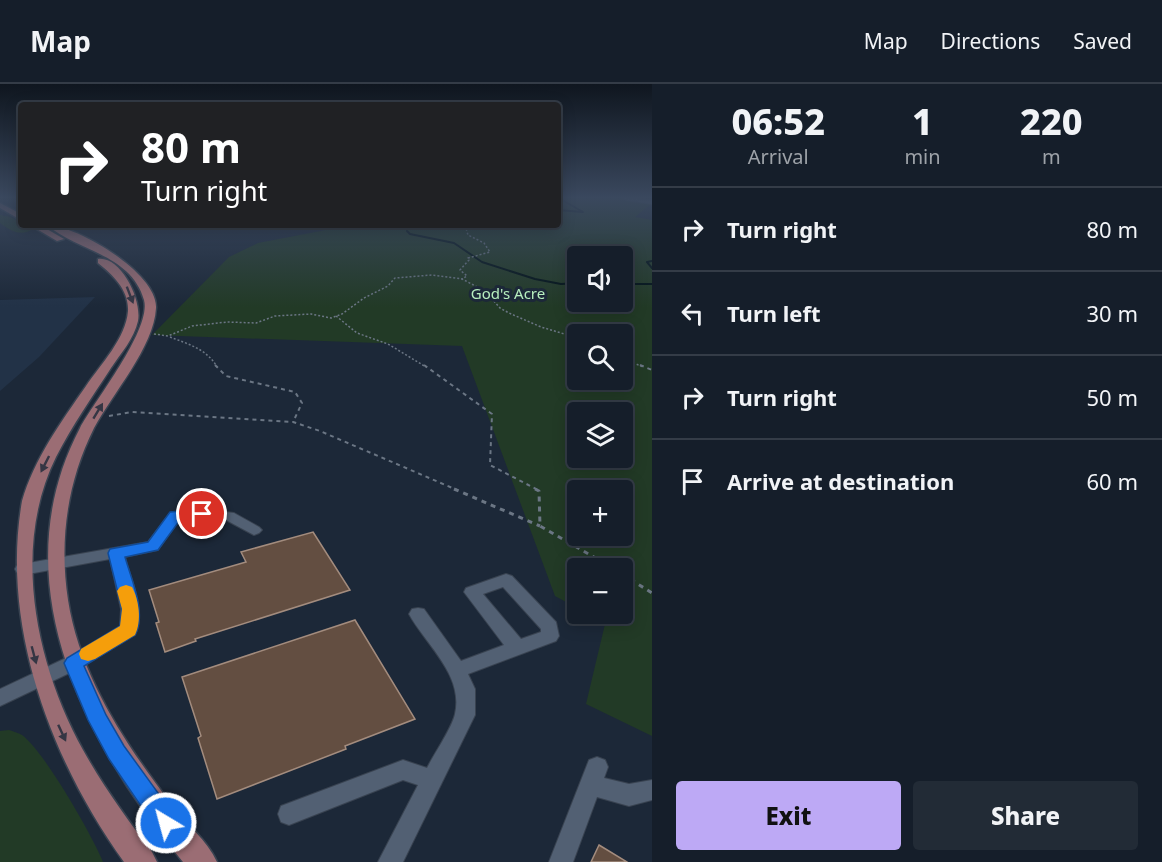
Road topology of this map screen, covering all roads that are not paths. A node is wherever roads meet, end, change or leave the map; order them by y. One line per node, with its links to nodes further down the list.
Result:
1 (59, 234): 6 (main road, one-way to 6)
2 (62, 234): 5 (main road, one-way to 2)
3 (254, 530): 4 (street)
4 (116, 553): 5 (street); 9 (street)
5 (53, 565): 6 (street); 9 (main road)
6 (23, 569): 11 (main road, one-way to 11)
7 (418, 614): 10 (street)
8 (517, 648): 8 (street); 10 (street)
9 (73, 663): 11 (street); 17 (main road)
10 (457, 670): 13 (street)
11 (41, 679): 12 (street); 16 (main road, one-way to 16)
12 (0, 698)
13 (432, 780): 15 (street); 18 (street)
14 (652, 790): 19 (street)
15 (289, 814)
16 (142, 862)
17 (202, 862)
18 (390, 862)
19 (561, 862)

